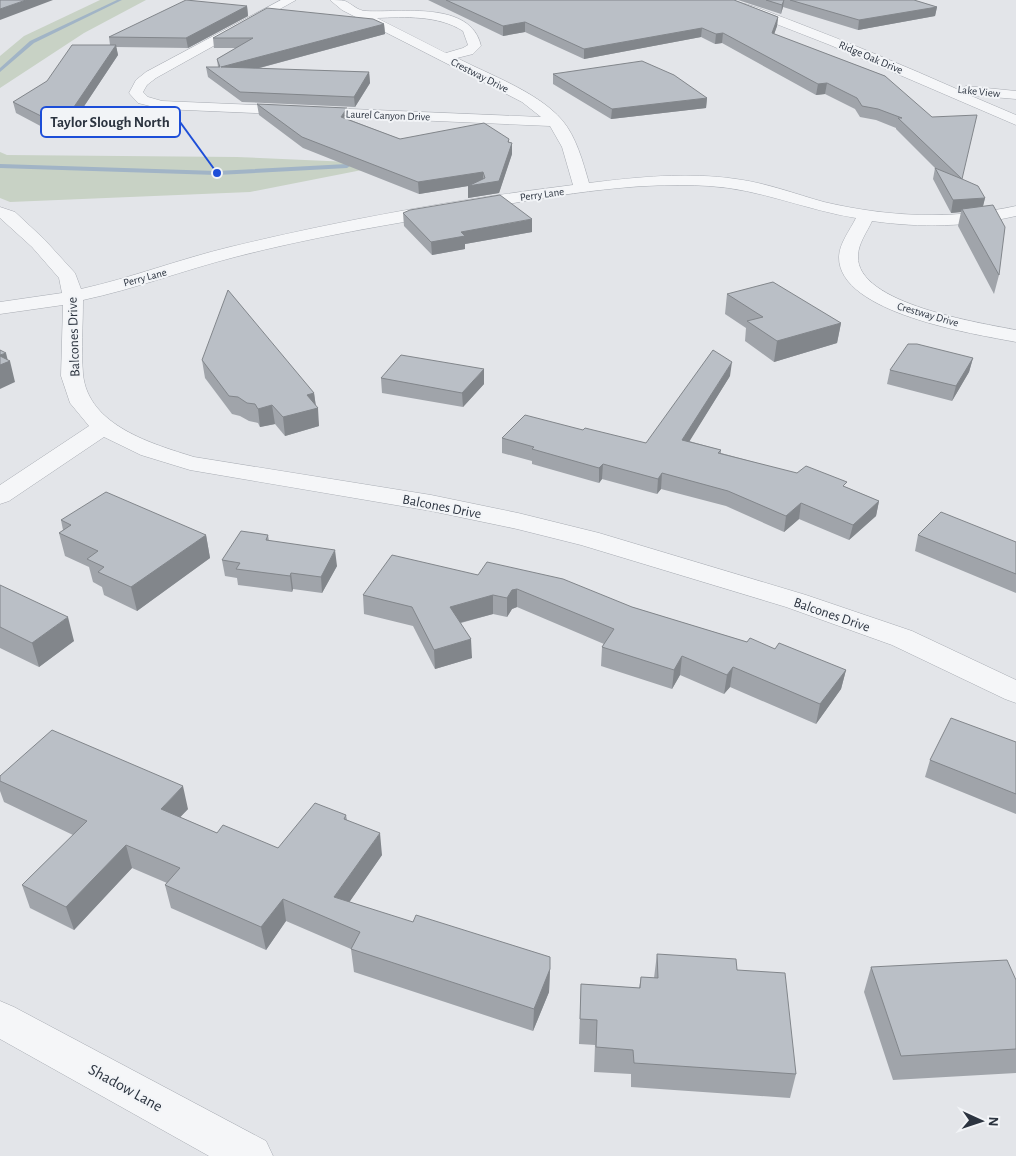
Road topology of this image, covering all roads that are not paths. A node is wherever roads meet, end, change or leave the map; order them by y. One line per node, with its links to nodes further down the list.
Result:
1 (290, 0): 9 (street, Laurel Canyon Drive)
2 (336, 0): 4 (street, Crestway Drive)
3 (724, 0): 6 (street, Ridge Oak Drive)
4 (362, 15): 5 (street, Crestway Drive); 5 (street)
5 (446, 57): 9 (street, Crestway Drive)
6 (942, 87): 7 (street, Lake View); 8 (street, Ridge Oak Drive)
7 (1016, 95)
8 (1016, 121)
9 (556, 122): 10 (street, Crestway Drive)
10 (582, 188): 13 (street, Perry Lane); 14 (street, Perry Lane)
11 (1016, 211): 13 (street, Perry Lane)
12 (0, 212): 14 (street, Balcones Drive)
13 (866, 216): 16 (street, Crestway Drive)
14 (73, 297): 15 (street, Perry Lane); 17 (street, Balcones Drive)
15 (0, 308)
16 (1016, 336)
17 (103, 427): 18 (street); 19 (street, Balcones Drive)
18 (0, 496)
19 (1016, 692)
20 (0, 1019): 21 (street, Shadow Lane)
21 (251, 1156)

